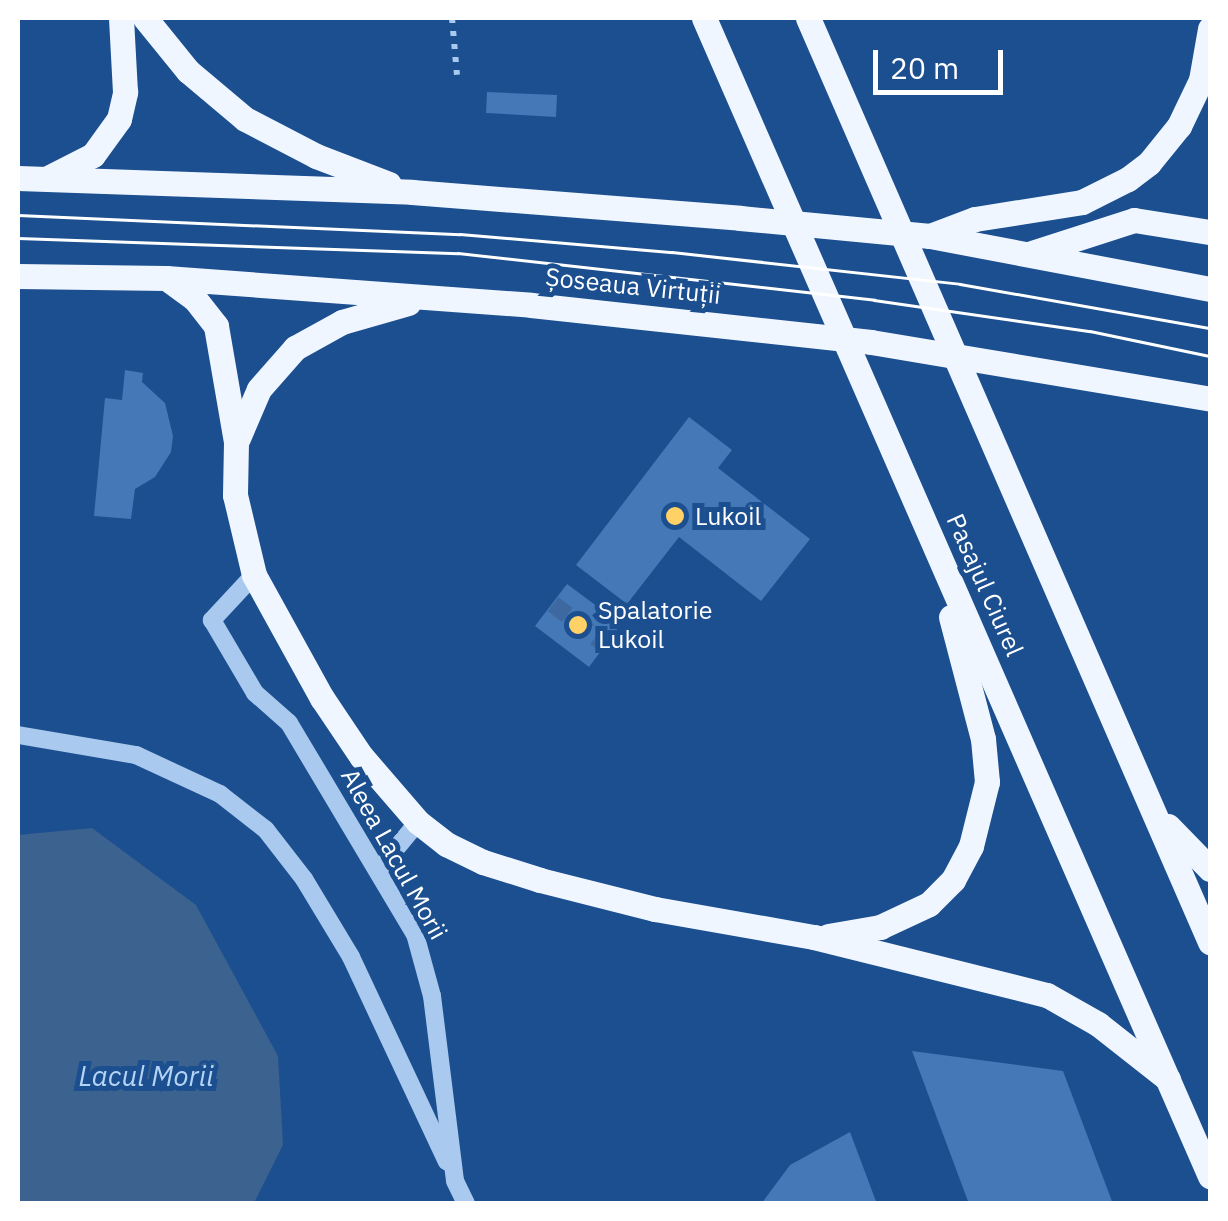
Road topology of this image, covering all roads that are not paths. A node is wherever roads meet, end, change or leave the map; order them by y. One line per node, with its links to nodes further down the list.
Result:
1 (120, 18): 7 (main road)
2 (145, 18): 8 (main road)
3 (704, 18): 18 (main road, Pasajul Ciurel)
4 (808, 18): 21 (main road)
5 (1210, 30): 10 (main road)
6 (18, 178): 7 (main road)
7 (45, 179): 8 (main road)
8 (412, 192): 10 (main road)
9 (1210, 232): 11 (main road)
10 (930, 236): 11 (main road)
11 (1032, 253): 14 (main road)
12 (30, 277): 13 (main road, Șoseaua Virtuții)
13 (166, 278): 15 (main road, Șoseaua Virtuții); 17 (main road)
14 (1210, 289)
15 (431, 297): 16 (main road, Șoseaua Virtuții); 17 (main road)
16 (1210, 399)
17 (236, 442): 19 (main road)
18 (924, 520): 25 (main road); 27 (main road, Pasajul Ciurel)
19 (254, 575): 22 (main road); 23 (lane, Aleea Lacul Morii)
20 (18, 735): 29 (lane)
21 (1152, 808): 24 (main road); 26 (main road)
22 (418, 822): 23 (lane); 25 (main road)
23 (379, 869): 29 (lane, Aleea Lacul Morii)
24 (1210, 869)
25 (814, 937): 27 (main road)
26 (1210, 942)
27 (1168, 1079): 28 (main road, Pasajul Ciurel)
28 (1210, 1176)
29 (455, 1181): 30 (lane, Aleea Lacul Morii)
30 (466, 1204)

